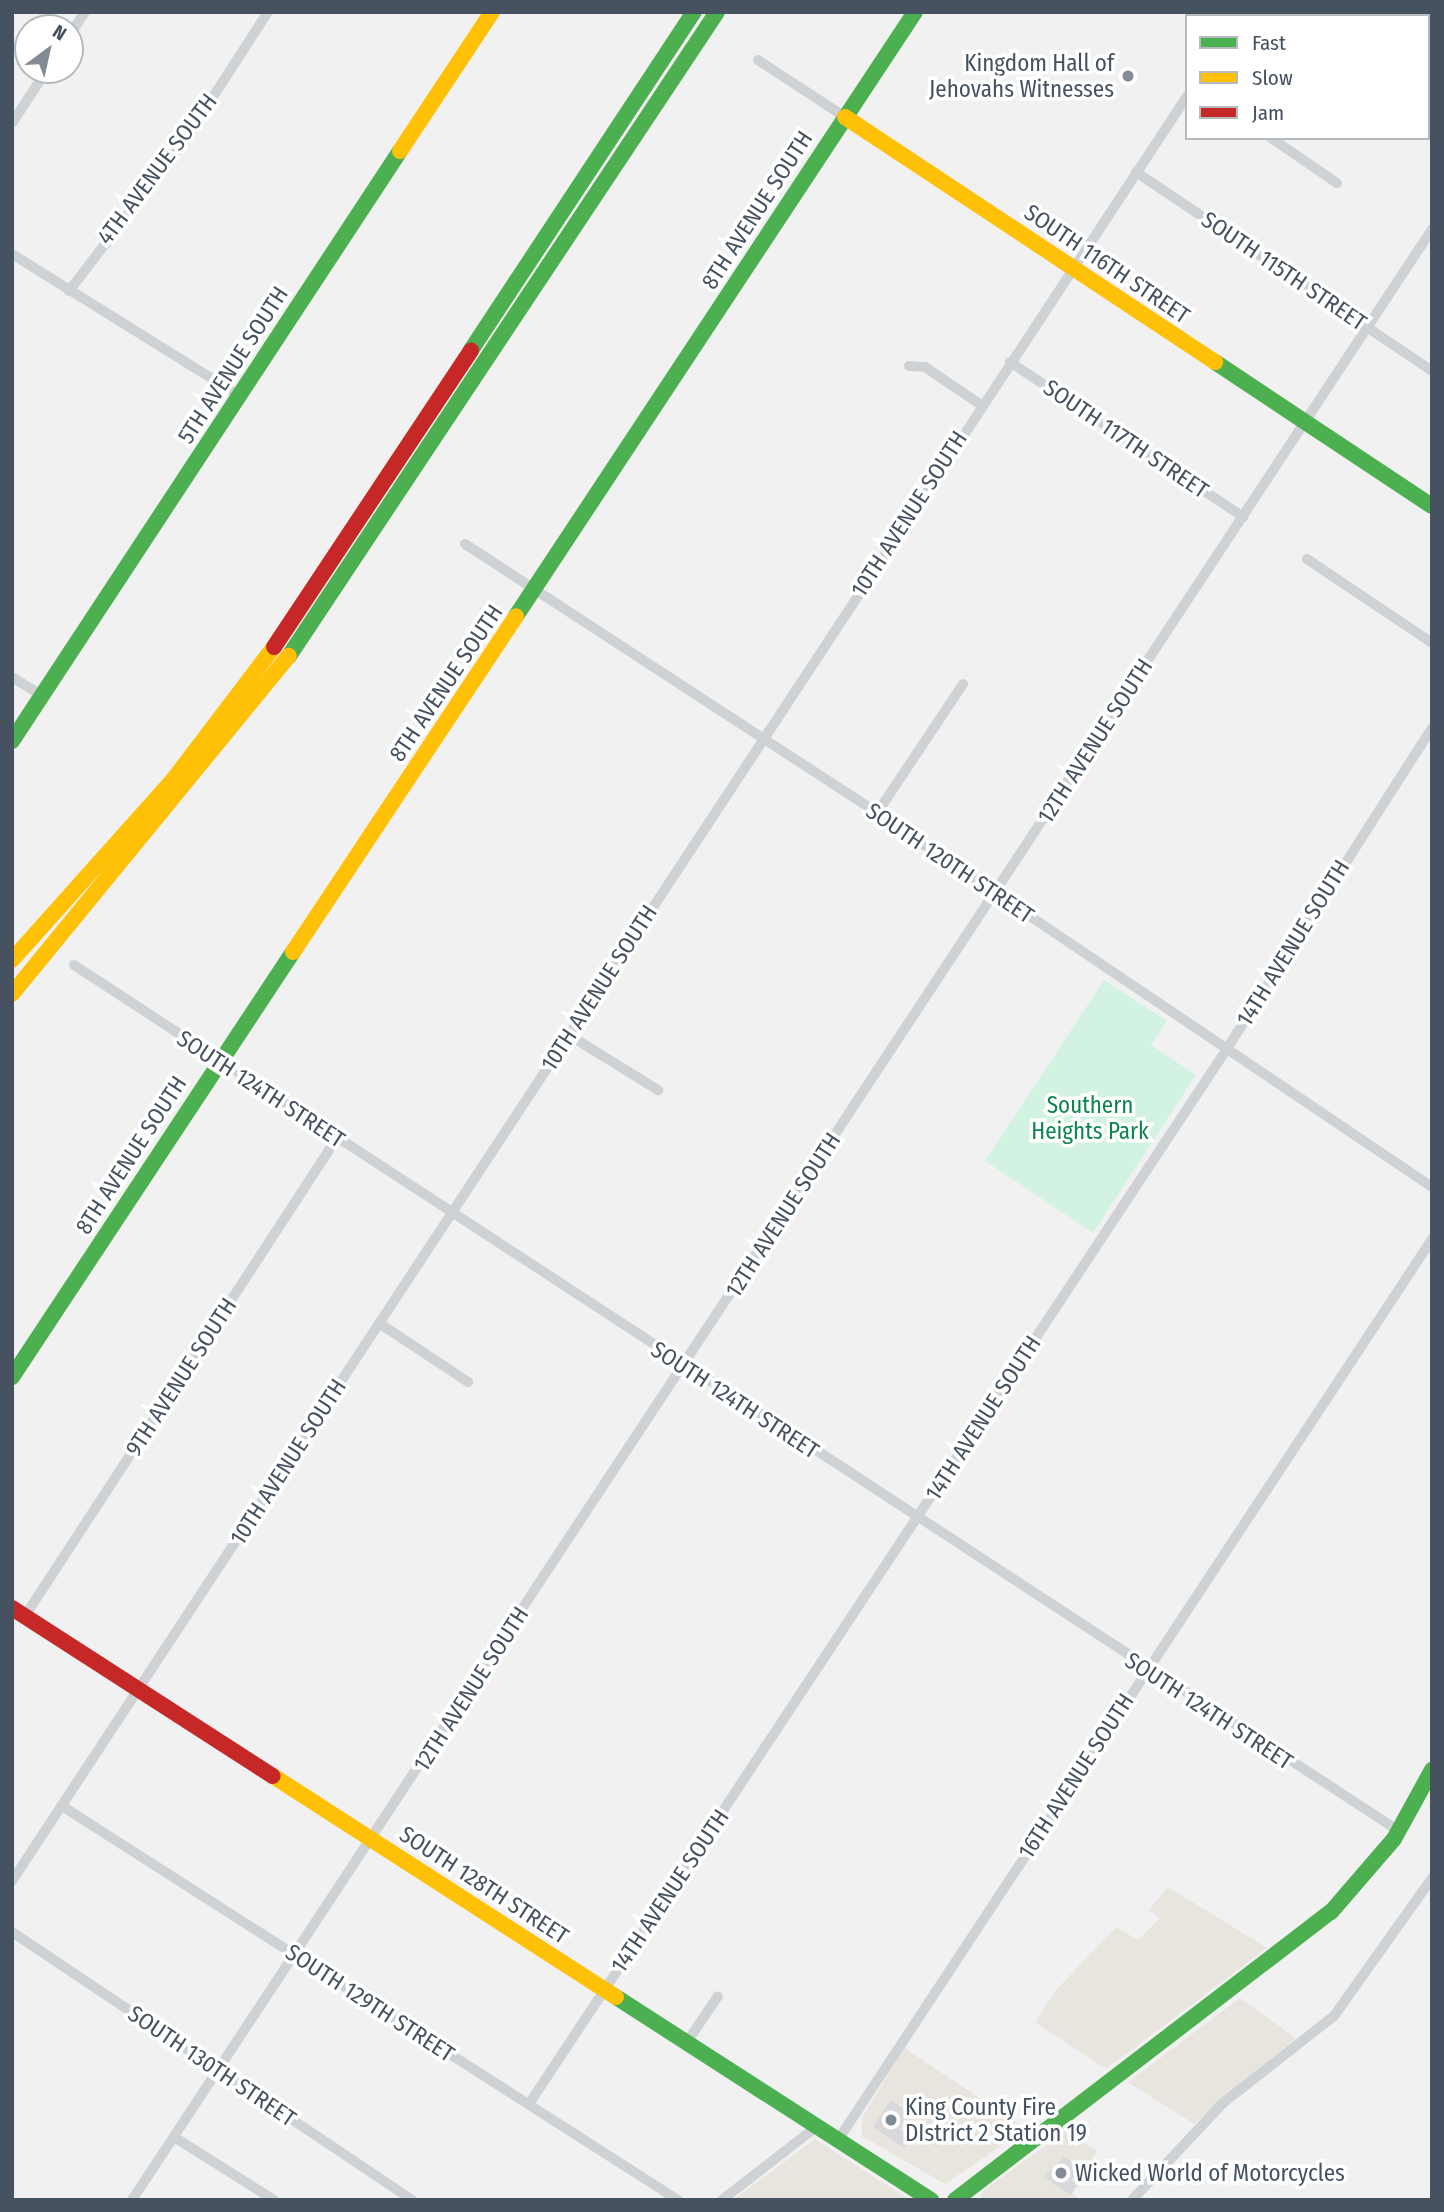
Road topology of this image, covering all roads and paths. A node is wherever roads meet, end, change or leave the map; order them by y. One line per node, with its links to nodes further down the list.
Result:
1 (268, 12): 17 (street, 4TH AVENUE SOUTH)
2 (492, 12): 22 (main road, 5TH AVENUE SOUTH)
3 (694, 12): 40 (main road)
4 (717, 12): 39 (main road)
5 (915, 12): 9 (main road, 8TH AVENUE SOUTH)
6 (758, 60): 9 (street, SOUTH 116TH STREET)
7 (38, 84): 10 (street)
8 (1185, 99): 12 (street, 10TH AVENUE SOUTH)
9 (845, 117): 16 (main road, SOUTH 116TH STREET); 29 (main road, 8TH AVENUE SOUTH)
10 (12, 123)
11 (1274, 140): 13 (street)
12 (1136, 172): 16 (street, 10TH AVENUE SOUTH); 18 (street, SOUTH 115TH STREET)
13 (1337, 183)
14 (1432, 229): 18 (street, 12TH AVENUE SOUTH)
15 (12, 254): 17 (street)
16 (1072, 268): 19 (street, 10TH AVENUE SOUTH); 24 (main road, SOUTH 116TH STREET)
17 (69, 291): 22 (street)
18 (1367, 328): 21 (street, SOUTH 115TH STREET); 24 (street, 12TH AVENUE SOUTH)
19 (1010, 362): 23 (street, 10TH AVENUE SOUTH); 26 (street, SOUTH 117TH STREET)
20 (909, 366): 23 (street)
21 (1432, 371)
22 (240, 396): 33 (main road, 5TH AVENUE SOUTH)
23 (981, 405): 35 (street, 10TH AVENUE SOUTH)
24 (1305, 422): 25 (main road, SOUTH 116TH STREET); 26 (street, 12TH AVENUE SOUTH)
25 (1432, 506)
26 (1242, 517): 38 (street, 12TH AVENUE SOUTH)
27 (465, 544): 29 (street, SOUTH 120TH STREET)
28 (1307, 559): 30 (street)
29 (538, 589): 35 (street, SOUTH 120TH STREET); 46 (main road, 8TH AVENUE SOUTH)
30 (1432, 643)
31 (12, 677): 33 (street)
32 (963, 684): 37 (street)
33 (42, 696): 36 (main road, 5TH AVENUE SOUTH)
34 (1432, 728): 45 (street, 14TH AVENUE SOUTH)
35 (762, 738): 37 (street, SOUTH 120TH STREET); 44 (street, 10TH AVENUE SOUTH)
36 (12, 741)
37 (877, 813): 38 (street, SOUTH 120TH STREET)
38 (994, 894): 45 (street, SOUTH 120TH STREET); 53 (street, 12TH AVENUE SOUTH)
39 (43, 958): 42 (main road); 43 (main road)
40 (12, 960)
41 (74, 965): 46 (street, SOUTH 124TH STREET)
42 (12, 987)
43 (12, 994)
44 (569, 1035): 47 (street); 50 (street, 10TH AVENUE SOUTH)
45 (1226, 1050): 49 (street, SOUTH 120TH STREET); 56 (street, 14TH AVENUE SOUTH)
46 (220, 1062): 48 (street, SOUTH 124TH STREET); 54 (main road, 8TH AVENUE SOUTH)
47 (658, 1090)
48 (337, 1138): 50 (street, SOUTH 124TH STREET); 57 (street, 9TH AVENUE SOUTH)
49 (1432, 1187)
50 (451, 1215): 52 (street, 10TH AVENUE SOUTH); 53 (street, SOUTH 124TH STREET)
51 (1432, 1239): 58 (street, 16TH AVENUE SOUTH)
52 (379, 1323): 55 (street); 59 (street, 10TH AVENUE SOUTH)
53 (683, 1366): 56 (street, SOUTH 124TH STREET); 63 (street, 12TH AVENUE SOUTH)
54 (12, 1377)
55 (468, 1382)
56 (916, 1520): 58 (street, SOUTH 124TH STREET); 68 (street, 14TH AVENUE SOUTH)
57 (18, 1612): 59 (main road, SOUTH 128TH STREET)
58 (1146, 1670): 62 (street, SOUTH 124TH STREET); 75 (street, 16TH AVENUE SOUTH)
59 (138, 1689): 61 (street, 10TH AVENUE SOUTH); 63 (main road, SOUTH 128TH STREET)
60 (1432, 1770): 62 (main road)
61 (62, 1806): 65 (street, 10TH AVENUE SOUTH); 67 (street, SOUTH 129TH STREET)
62 (1399, 1831): 82 (main road)
63 (372, 1839): 67 (street, 12TH AVENUE SOUTH); 68 (main road, SOUTH 128TH STREET)
64 (1432, 1878): 83 (street)
65 (12, 1881)
66 (12, 1932): 71 (street, SOUTH 130TH STREET)
67 (295, 1955): 71 (street, 12TH AVENUE SOUTH); 72 (street, SOUTH 129TH STREET)
68 (604, 1989): 70 (main road, SOUTH 128TH STREET); 72 (street, 14TH AVENUE SOUTH)
69 (718, 1996): 70 (street)
70 (687, 2042): 73 (main road, SOUTH 128TH STREET)
71 (218, 2071): 74 (street, 12TH AVENUE SOUTH); 78 (street, SOUTH 130TH STREET)
72 (529, 2104): 79 (street, SOUTH 129TH STREET)
73 (816, 2127): 75 (main road, SOUTH 128TH STREET); 80 (street)
74 (174, 2137): 76 (street, 12TH AVENUE SOUTH); 77 (street)
75 (838, 2140): 81 (main road, SOUTH 128TH STREET)
76 (132, 2200)
77 (274, 2200)
78 (412, 2200)
79 (678, 2200)
80 (722, 2200)
81 (932, 2200)
82 (955, 2200)
83 (1132, 2200)

